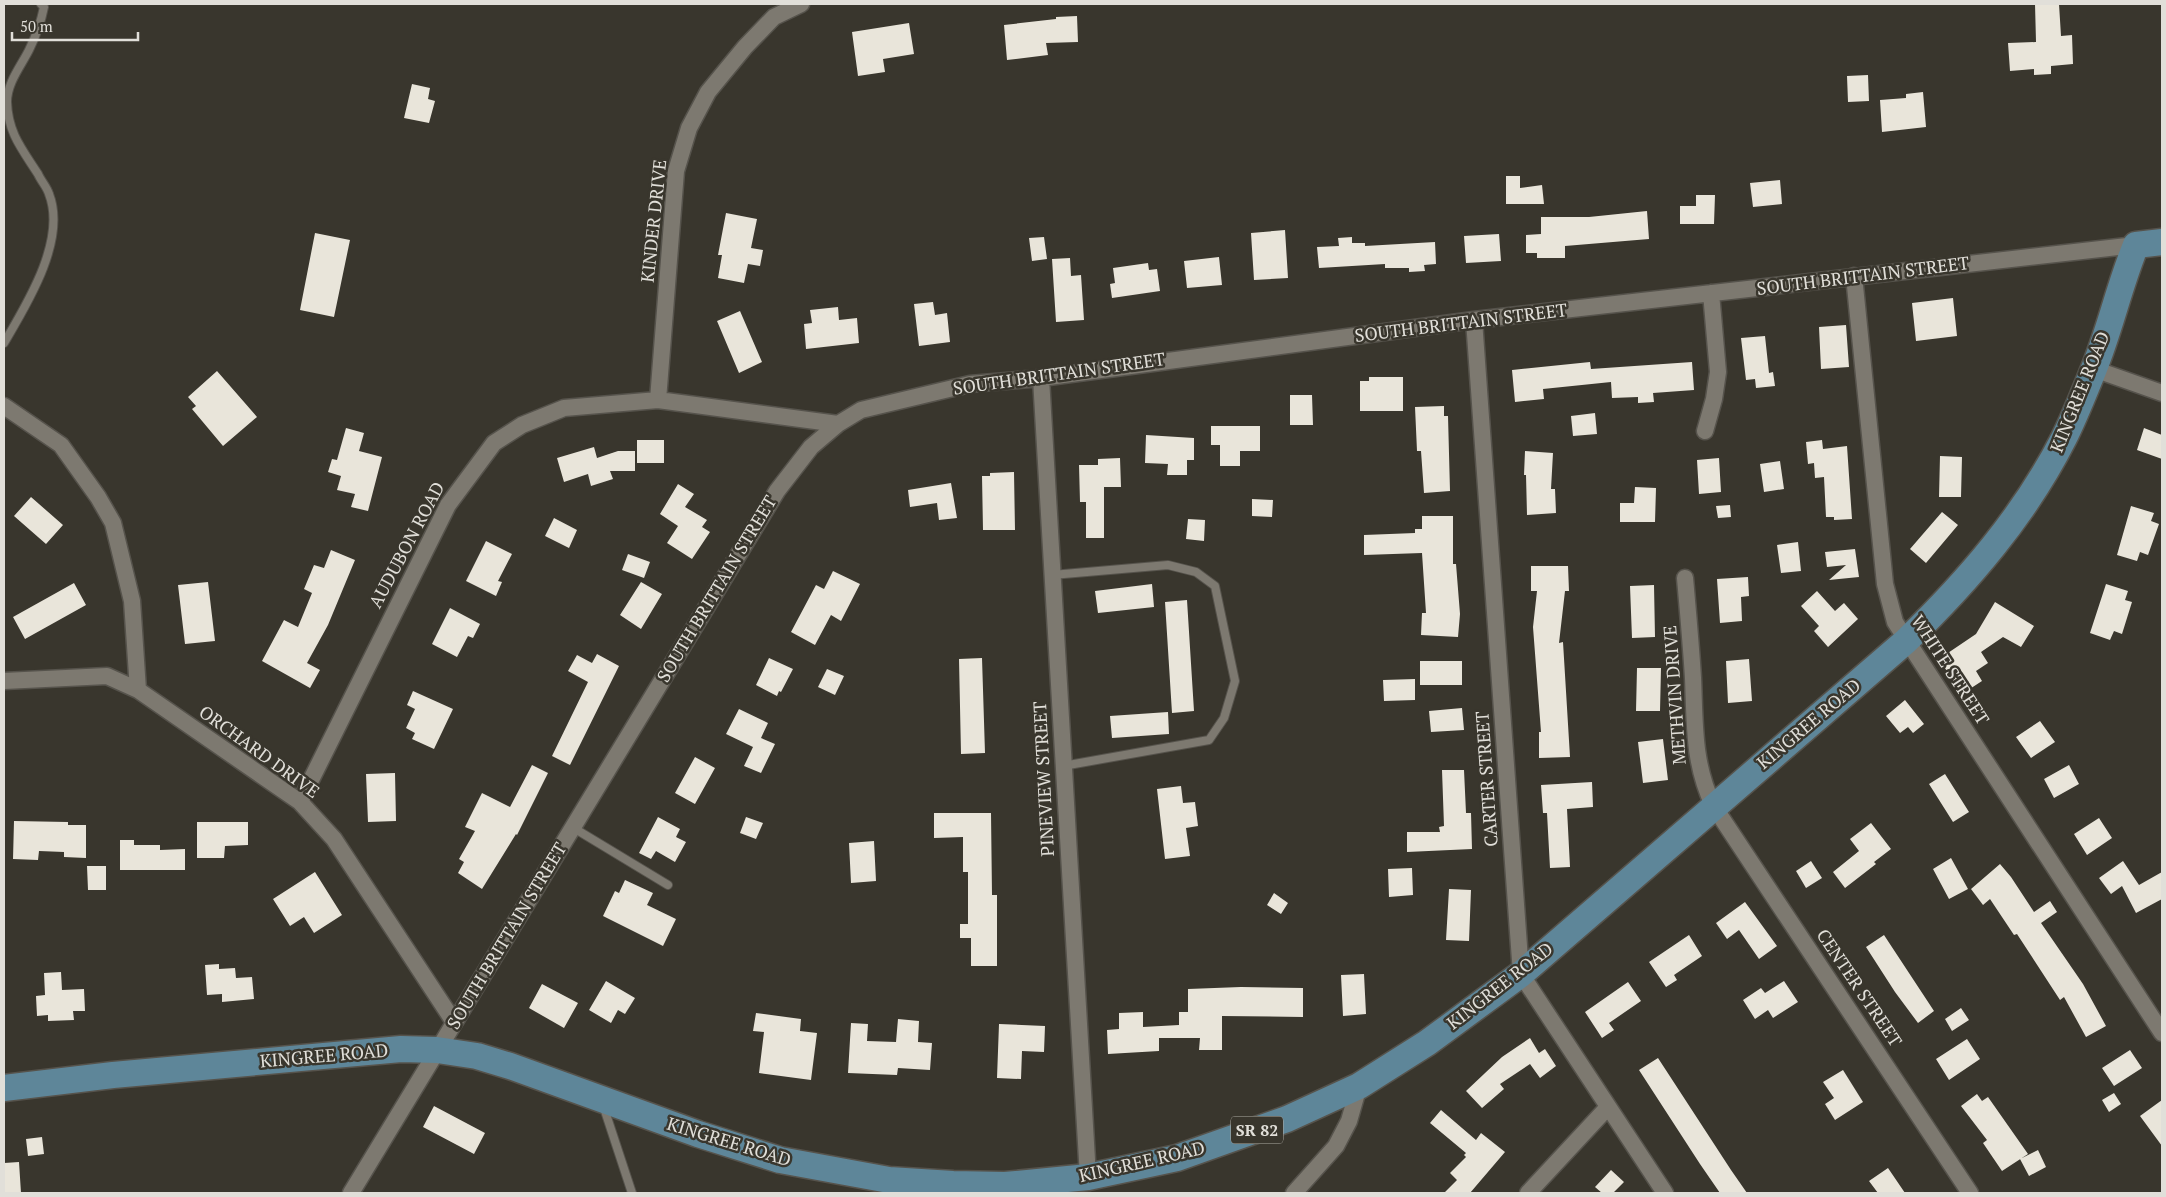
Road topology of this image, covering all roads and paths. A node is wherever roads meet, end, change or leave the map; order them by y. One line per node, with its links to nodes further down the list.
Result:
1 (41, 4): 8 (lane)
2 (801, 4): 12 (street, KINDER DRIVE)
3 (2162, 242): 4 (main road, SOUTH BRITTAIN STREET)
4 (2136, 245): 5 (street, SOUTH BRITTAIN STREET); 9 (main road, KINGREE ROAD / SR 82)
5 (1854, 276): 6 (street, SOUTH BRITTAIN STREET); 18 (street, WHITE STREET)
6 (1711, 294): 7 (street, SOUTH BRITTAIN STREET); 15 (street)
7 (1474, 320): 10 (street, SOUTH BRITTAIN STREET); 26 (street, CARTER STREET)
8 (4, 343)
9 (2094, 369): 11 (street); 18 (main road, KINGREE ROAD / SR 82)
10 (1041, 378): 14 (street, SOUTH BRITTAIN STREET); 16 (street, PINEVIEW STREET)
11 (2162, 393)
12 (658, 400): 14 (street, AUDUBON ROAD); 22 (street, AUDUBON ROAD)
13 (4, 406): 20 (street)
14 (838, 424): 24 (street, SOUTH BRITTAIN STREET)
15 (1705, 431)
16 (1052, 575): 21 (street, PINEVIEW STREET); 21 (lane)
17 (1685, 578): 23 (street, METHVIN DRIVE)
18 (1906, 641): 23 (main road, KINGREE ROAD / SR 82); 28 (street, WHITE STREET)
19 (4, 681): 20 (street, ORCHARD DRIVE)
20 (138, 690): 22 (street, ORCHARD DRIVE)
21 (1063, 766): 34 (street, PINEVIEW STREET)
22 (300, 802): 27 (street, ORCHARD DRIVE)
23 (1714, 806): 26 (main road, KINGREE ROAD / SR 82); 40 (street, CENTER STREET)
24 (572, 827): 25 (lane); 27 (street, SOUTH BRITTAIN STREET)
25 (668, 885)
26 (1521, 974): 30 (main road, KINGREE ROAD / SR 82); 33 (street, CARTER STREET)
27 (454, 1022): 29 (street, SOUTH BRITTAIN STREET)
28 (2162, 1032)
29 (437, 1050): 31 (main road, KINGREE ROAD / SR 82); 32 (main road, KINGREE ROAD / SR 82); 35 (street, SOUTH BRITTAIN STREET)
30 (1360, 1086): 34 (main road, KINGREE ROAD / SR 82); 37 (street)
31 (4, 1088)
32 (600, 1099): 34 (main road, KINGREE ROAD / SR 82); 36 (lane)
33 (1608, 1107): 38 (street); 39 (street, CARTER STREET)
34 (1088, 1177)
35 (351, 1193)
36 (632, 1193)
37 (1294, 1193)
38 (1528, 1193)
39 (1665, 1193)
40 (1970, 1193)

